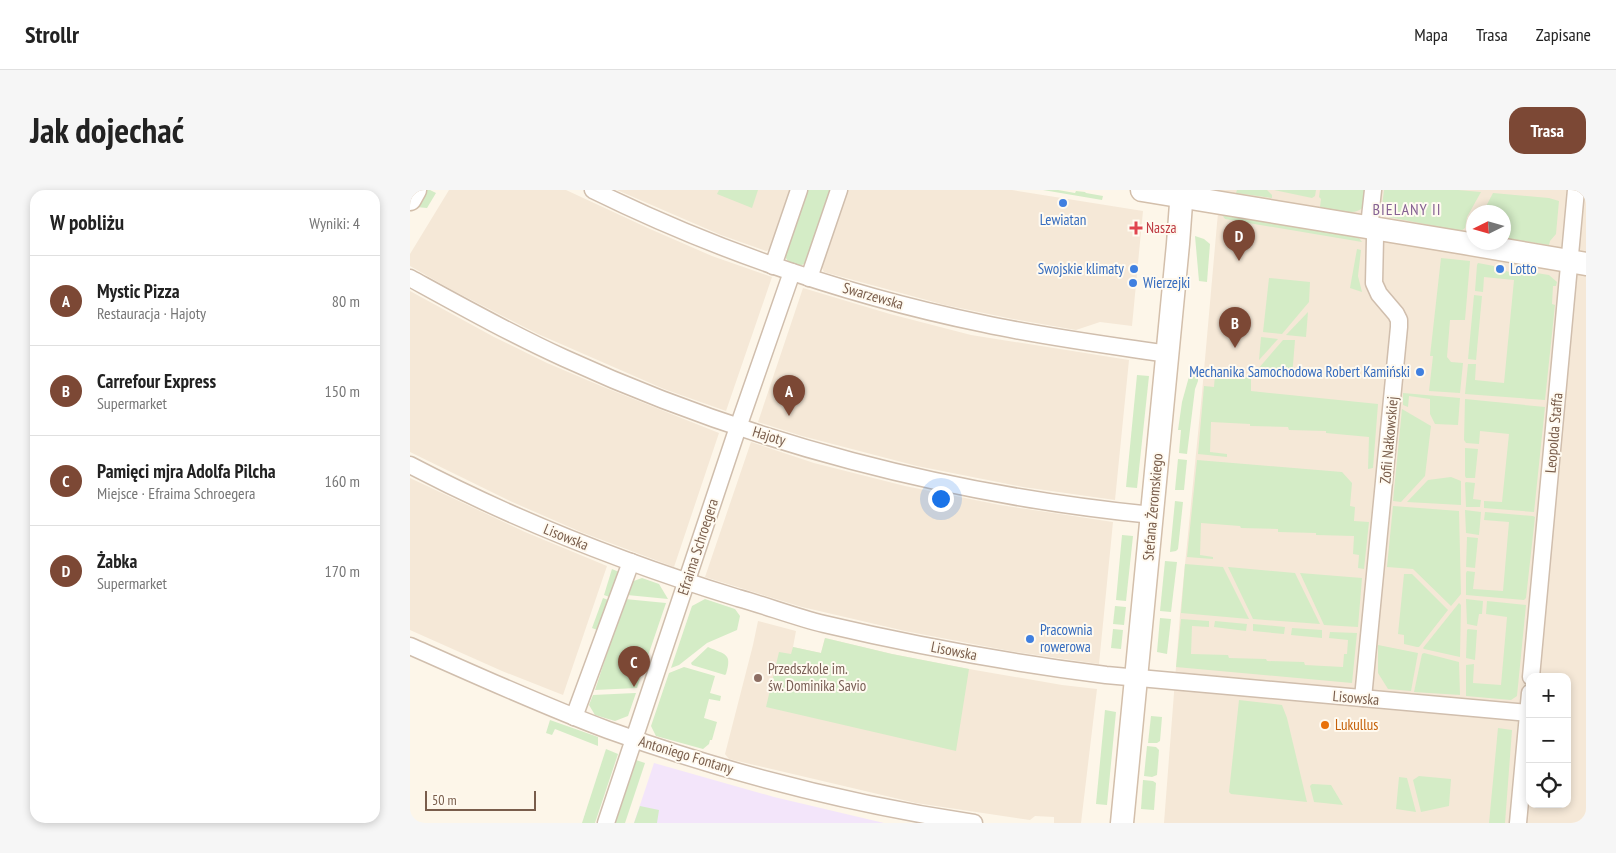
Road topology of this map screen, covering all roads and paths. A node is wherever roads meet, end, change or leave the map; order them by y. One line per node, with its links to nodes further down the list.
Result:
1 (416, 190): 9 (main road)
2 (592, 190): 12 (street, Swarzewska)
3 (799, 190): 12 (street)
4 (838, 190): 15 (street)
5 (1142, 190): 8 (main road)
6 (1373, 190): 10 (street, Zofii Nałkowskiej)
7 (1576, 190): 11 (street, Leopolda Staffa)
8 (1182, 194): 10 (main road); 16 (main road, Stefana Żeromskiego)
9 (410, 199)
10 (1373, 228): 11 (main road); 25 (street, Zofii Nałkowskiej)
11 (1578, 263): 23 (street, Leopolda Staffa)
12 (774, 266): 13 (street, Swarzewska)
13 (792, 272): 15 (street, Swarzewska); 17 (street, Efraima Schroegera)
14 (410, 278): 17 (street, Hajoty)
15 (809, 278): 16 (street, Swarzewska)
16 (1168, 354): 19 (main road, Stefana Żeromskiego)
17 (738, 426): 19 (street, Hajoty); 21 (street, Efraima Schroegera)
18 (410, 464): 20 (street, Lisowska)
19 (1152, 515): 24 (main road, Stefana Żeromskiego)
20 (631, 562): 21 (street, Lisowska); 27 (street)
21 (686, 582): 24 (street, Lisowska); 29 (street, Efraima Schroegera)
22 (410, 646): 27 (street, Antoniego Fontany)
23 (1531, 673)
24 (1137, 677): 25 (street, Lisowska); 32 (main road, Stefana Żeromskiego)
25 (1363, 698): 26 (street, Lisowska)
26 (1526, 713)
27 (574, 717): 29 (street, Antoniego Fontany)
28 (1528, 718): 33 (street)
29 (634, 739): 30 (street, Efraima Schroegera); 31 (street, Antoniego Fontany)
30 (606, 823)
31 (974, 823)
32 (1122, 823)
33 (1518, 823)

